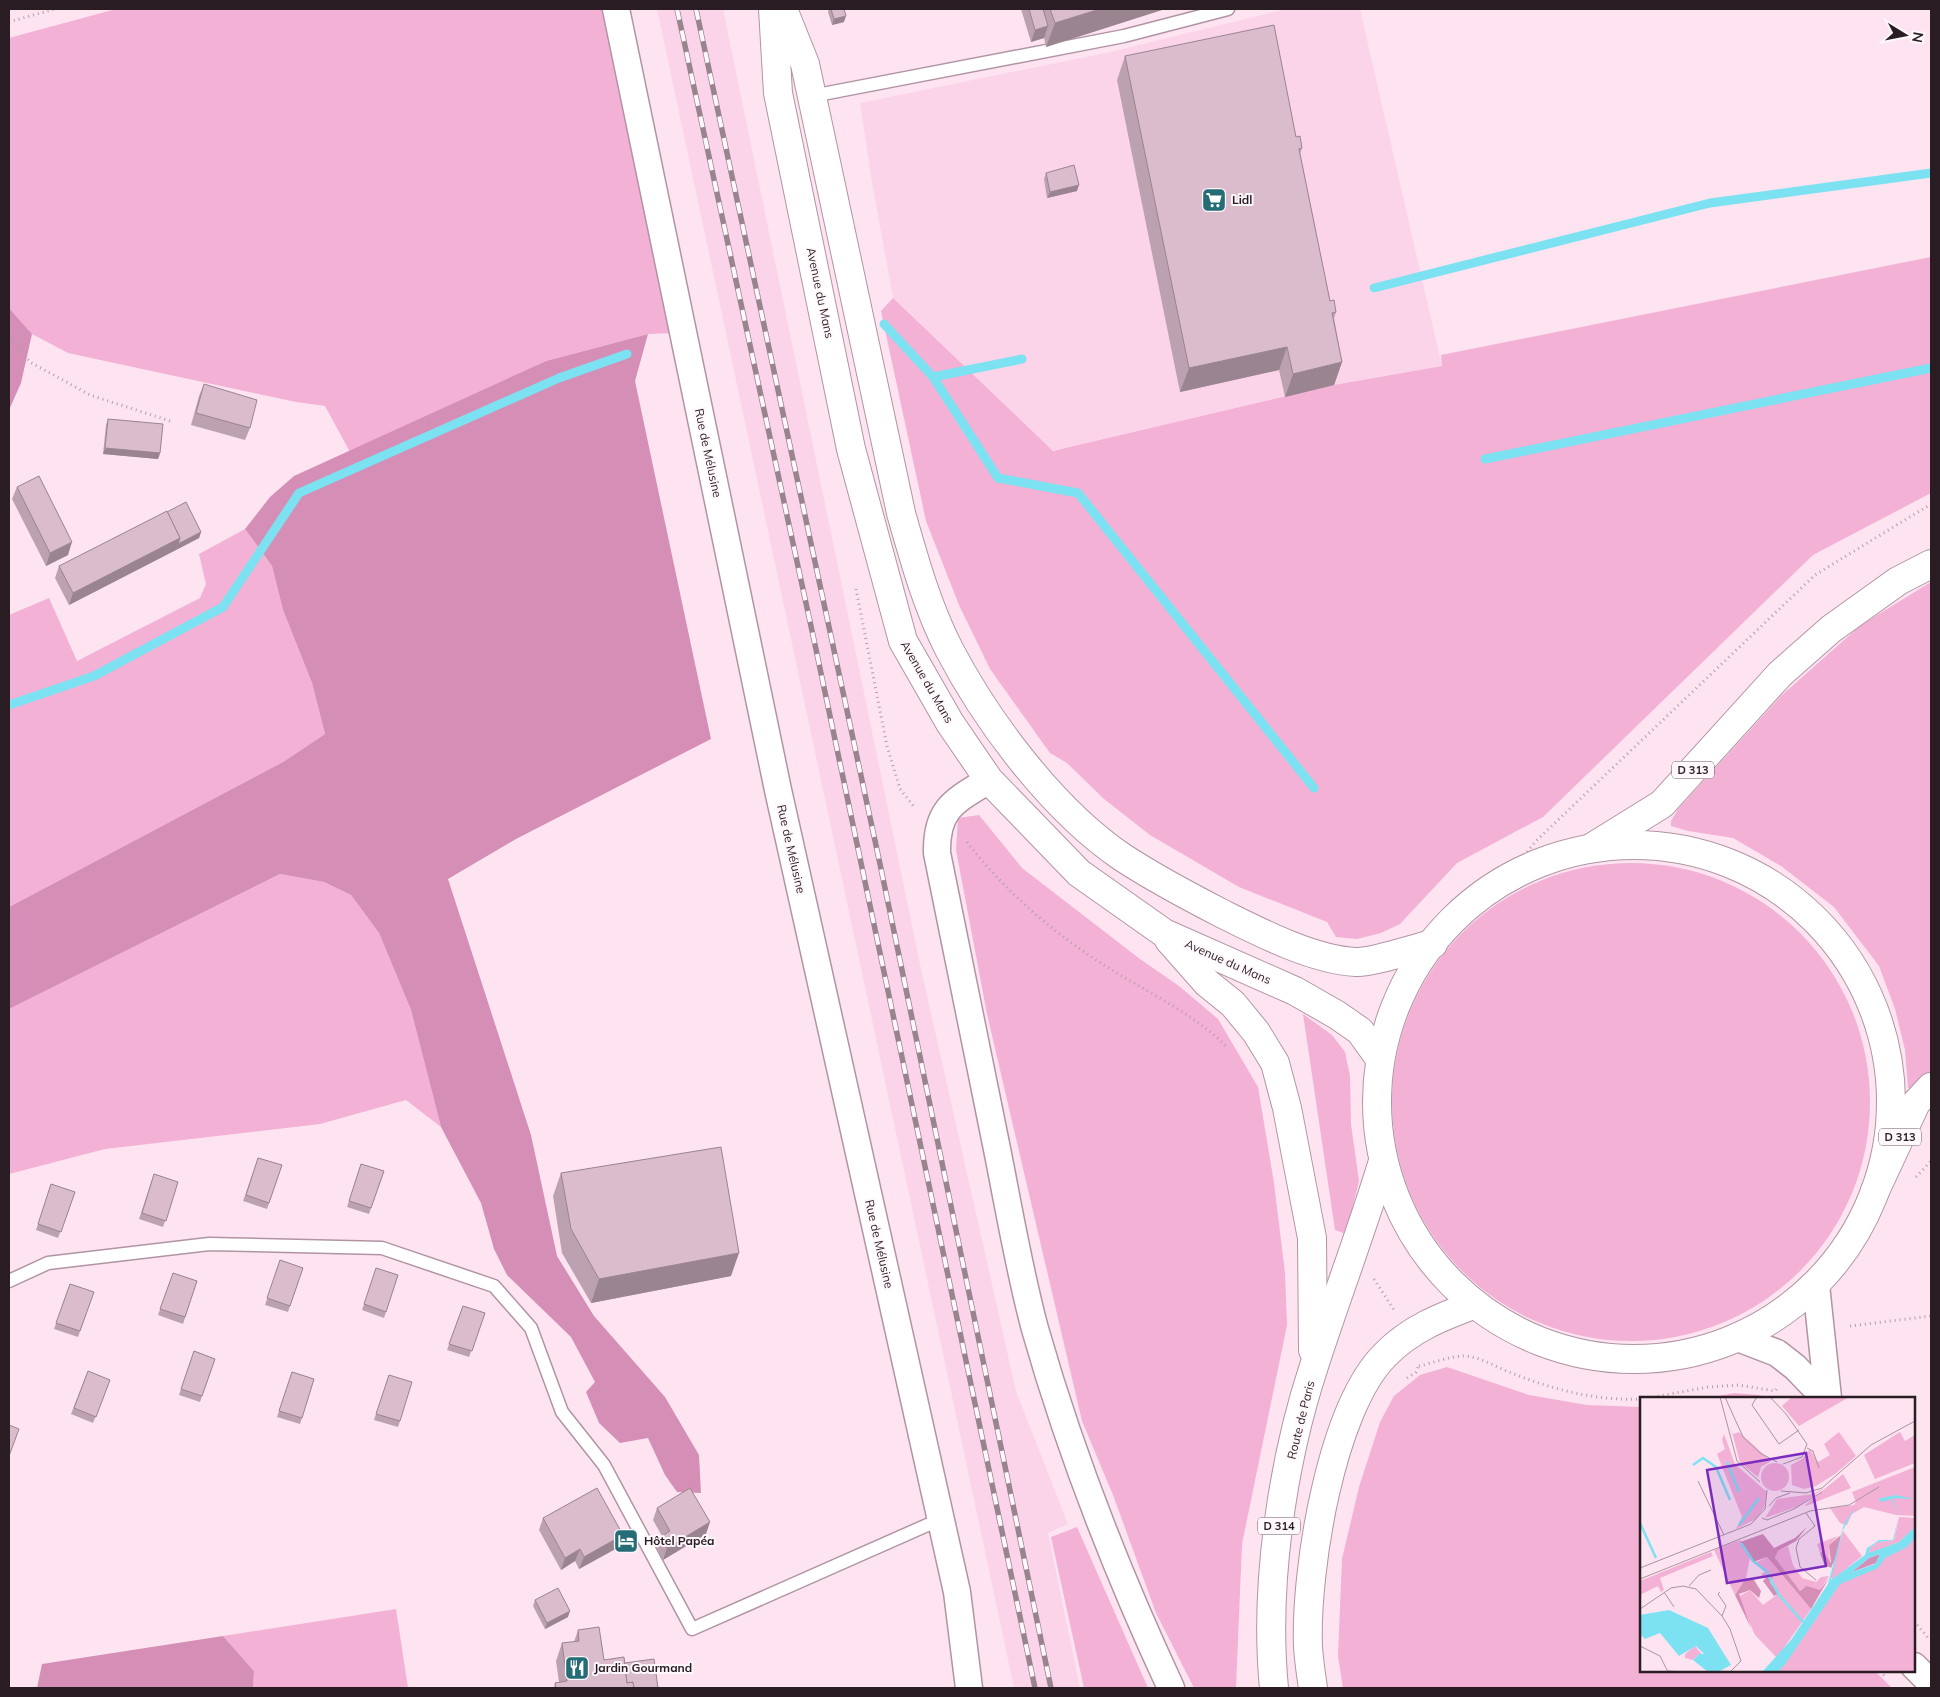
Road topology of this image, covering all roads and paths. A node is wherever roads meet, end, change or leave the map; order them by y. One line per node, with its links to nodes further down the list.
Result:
1 (55, 9): 6 (path)
2 (616, 9): 36 (street, Rue de Mélusine)
3 (773, 9): 12 (main road, Avenue du Mans)
4 (783, 9): 7 (main road)
5 (1228, 9): 7 (lane)
6 (9, 22)
7 (812, 96): 16 (main road)
8 (9, 336): 9 (path)
9 (173, 422)
10 (1931, 504): 14 (path)
11 (1931, 564): 13 (main road, D 313)
12 (989, 780): 15 (main road, Avenue du Mans); 42 (street)
13 (1591, 848): 14 (main road); 20 (main road)
14 (1505, 878): 16 (main road)
15 (1164, 933): 17 (main road, Avenue du Mans); 31 (main road)
16 (1433, 944): 17 (main road)
17 (1380, 1059): 19 (main road)
18 (1931, 1086): 20 (main road, D 313)
19 (1383, 1161): 21 (main road, Route de Paris / D 314); 24 (main road)
20 (1875, 1191): 23 (main road)
21 (1352, 1260): 26 (path); 31 (main road, Route de Paris / D 314)
22 (9, 1281): 36 (lane)
23 (1816, 1284): 27 (street); 28 (main road)
24 (1473, 1305): 26 (main road, D 314); 28 (main road)
25 (1931, 1316): 27 (path)
26 (1410, 1333): 44 (main road, D 314)
27 (1822, 1337): 34 (street)
28 (1738, 1338): 30 (street)
29 (1418, 1367): 35 (path)
30 (1794, 1367): 32 (path); 33 (street)
31 (1313, 1368): 43 (main road, Route de Paris / D 314)
32 (1653, 1397)
33 (1825, 1397)
34 (1826, 1397)
35 (1640, 1399)
36 (941, 1519): 41 (street, Rue de Mélusine)
37 (1915, 1622): 38 (path)
38 (1931, 1641)
39 (1915, 1667): 40 (street)
40 (1931, 1683)
41 (969, 1688)
42 (1171, 1688)
43 (1274, 1688)
44 (1313, 1688)

